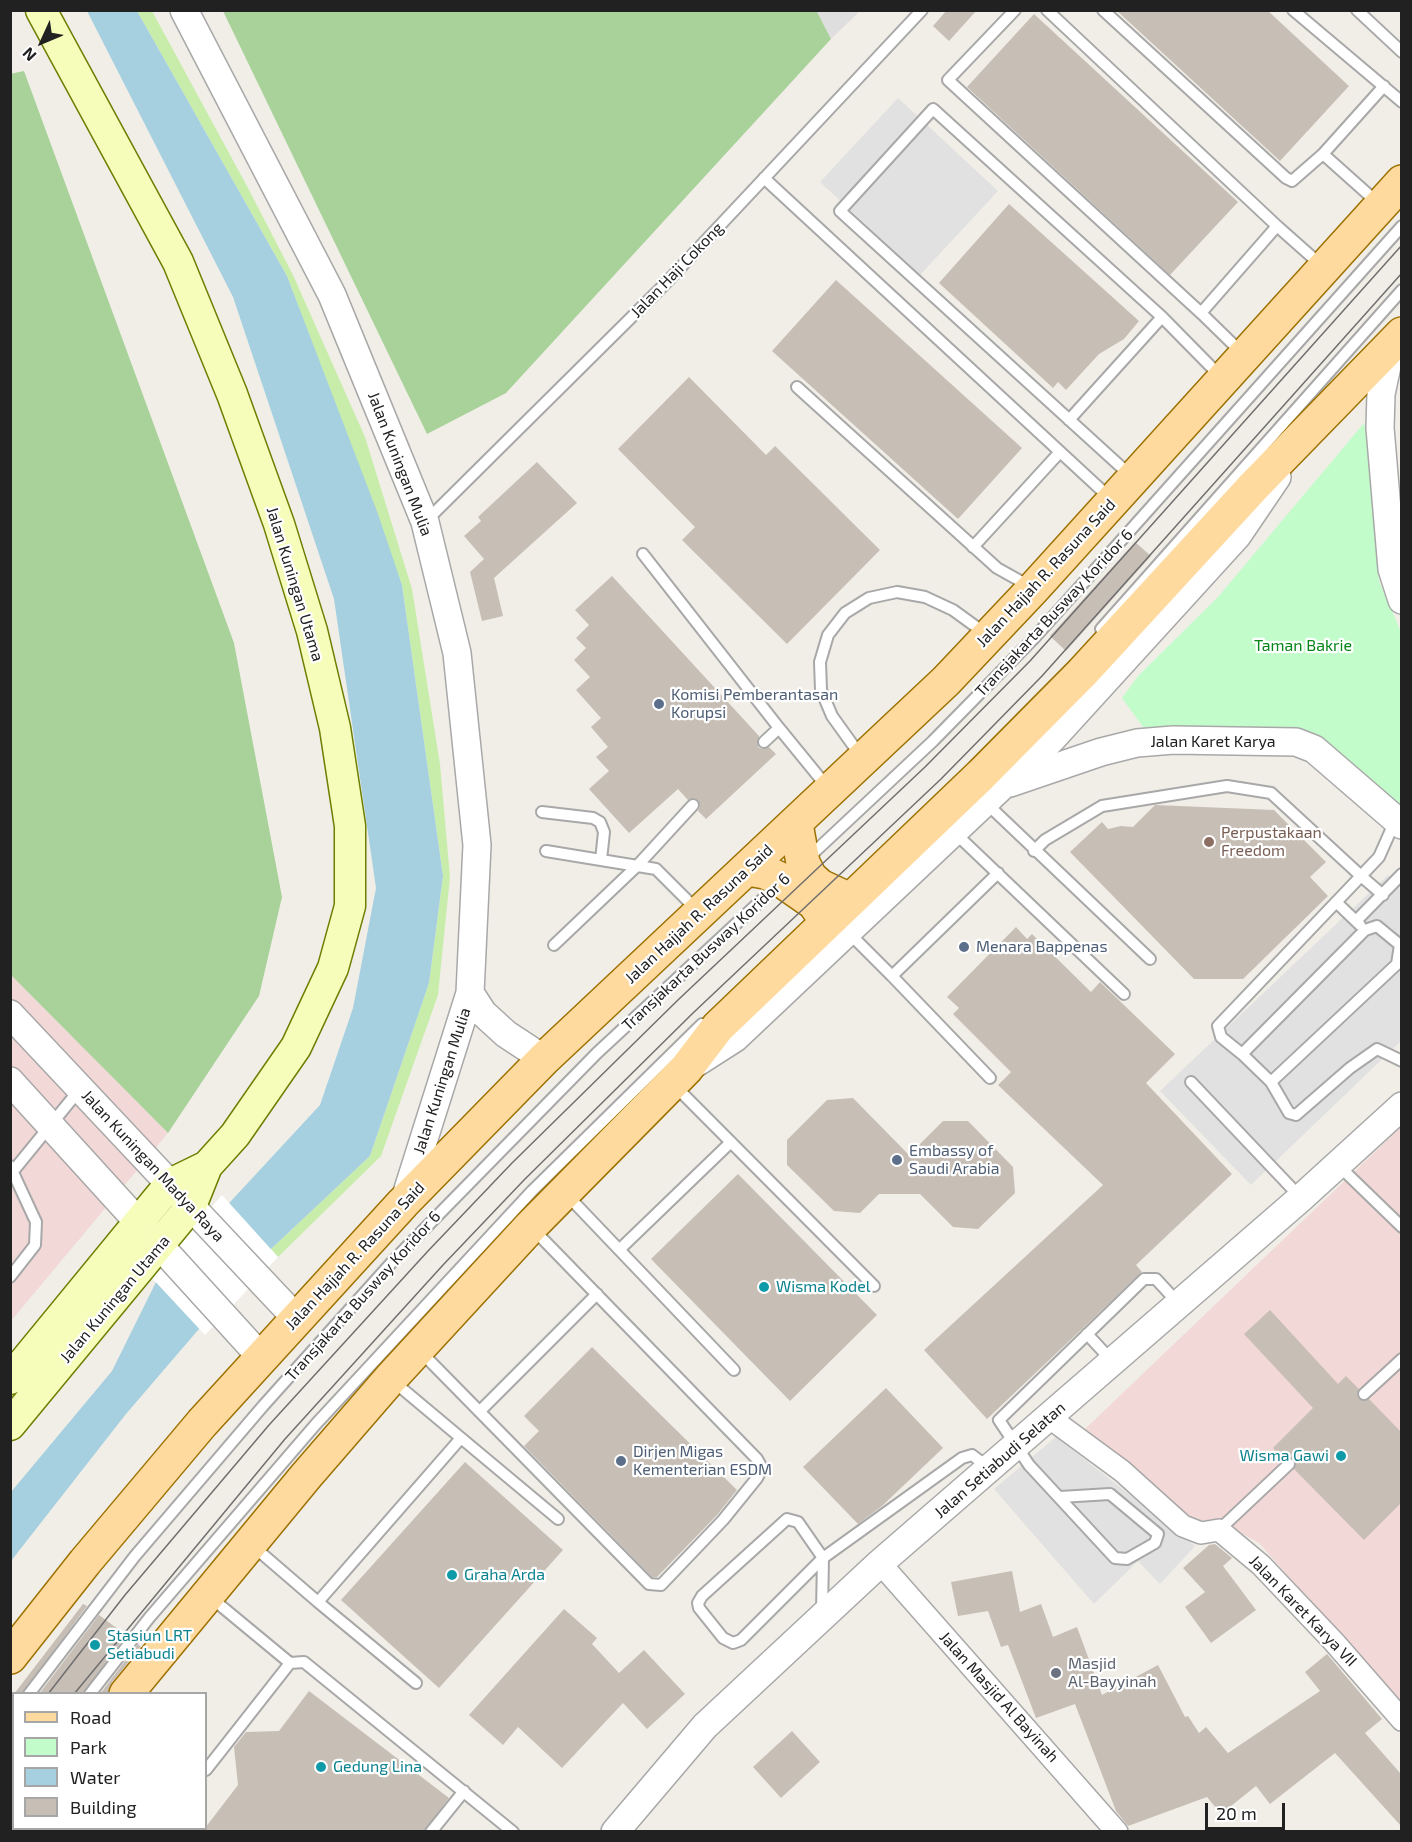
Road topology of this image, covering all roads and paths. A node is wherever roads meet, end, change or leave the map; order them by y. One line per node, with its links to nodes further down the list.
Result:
1 (41, 10): 79 (main road, Jalan Kuningan Utama)
2 (184, 10): 27 (street, Jalan Kuningan Mulia)
3 (922, 10): 13 (lane, Jalan Haji Cokong)
4 (1015, 10): 18 (lane)
5 (1047, 10): 15 (lane)
6 (1103, 10): 12 (lane)
7 (1293, 10): 10 (lane)
8 (1357, 10): 9 (lane)
9 (1401, 52)
10 (1384, 86): 11 (lane); 12 (lane)
11 (1401, 102)
12 (1323, 154): 14 (lane)
13 (764, 178): 25 (lane); 27 (lane, Jalan Haji Cokong)
14 (1394, 205): 16 (main road, Jalan Hajjah R. Rasuna Said); 49 (lane, Transjakarta Busway Koridor 6)
15 (1277, 226): 16 (lane); 18 (lane)
16 (1324, 268): 21 (main road, Jalan Hajjah R. Rasuna Said)
17 (1401, 290): 33 (lane)
18 (1201, 312): 21 (lane)
19 (1162, 317): 21 (lane); 23 (lane); 23 (lane)
20 (1401, 335): 24 (main road); 31 (street)
21 (1233, 367): 26 (main road, Jalan Hajjah R. Rasuna Said)
22 (798, 387): 28 (lane)
23 (1069, 420): 26 (lane)
24 (1306, 434): 38 (street); 55 (main road)
25 (1060, 452): 26 (lane); 28 (lane)
26 (1123, 490): 30 (main road, Jalan Hajjah R. Rasuna Said)
27 (425, 522): 62 (street, Jalan Kuningan Mulia)
28 (973, 547): 30 (lane)
29 (643, 554): 34 (lane)
30 (1034, 589): 32 (main road, Jalan Hajjah R. Rasuna Said)
31 (1401, 600)
32 (989, 636): 36 (main road, Jalan Hajjah R. Rasuna Said); 36 (lane)
33 (1093, 638)
34 (779, 728): 35 (lane); 37 (lane)
35 (764, 742)
36 (863, 759): 37 (main road, Jalan Hajjah R. Rasuna Said)
37 (830, 790): 42 (main road, Jalan Hajjah R. Rasuna Said)
38 (994, 794): 41 (street, Jalan Karet Karya); 43 (street); 45 (lane)
39 (693, 805): 47 (lane)
40 (542, 812): 46 (lane)
41 (1399, 822): 52 (lane)
42 (796, 824): 48 (main road, Jalan Hajjah R. Rasuna Said); 49 (main road)
43 (955, 833): 50 (lane); 55 (street)
44 (546, 851): 46 (lane)
45 (1034, 851): 52 (lane); 60 (lane)
46 (601, 860): 47 (lane)
47 (637, 866): 56 (lane); 59 (lane)
48 (748, 870): 49 (main road); 56 (main road, Jalan Hajjah R. Rasuna Said)
49 (793, 872): 55 (main road); 124 (lane, Transjakarta Busway Koridor 6)
50 (998, 873): 61 (lane); 63 (lane)
51 (1401, 874): 53 (lane)
52 (1361, 876): 53 (lane); 54 (lane)
53 (1383, 895): 57 (lane)
54 (1336, 902): 57 (lane); 66 (lane)
55 (833, 909): 61 (lane); 69 (main road)
56 (700, 914): 67 (main road, Jalan Hajjah R. Rasuna Said)
57 (1356, 921): 58 (lane)
58 (1365, 930): 66 (lane); 73 (lane)
59 (554, 945)
60 (1150, 959)
61 (892, 976): 70 (lane)
62 (470, 993): 67 (street, Jalan Kuningan Mulia); 84 (street, Jalan Kuningan Mulia)
63 (1124, 994)
64 (10, 1014): 74 (street, Jalan Kuningan Madya Raya)
65 (709, 1017): 125 (lane)
66 (1242, 1054): 73 (lane)
67 (544, 1059): 84 (main road, Jalan Hajjah R. Rasuna Said)
68 (1401, 1060): 73 (lane)
69 (680, 1076): 77 (lane); 82 (main road)
70 (990, 1078)
71 (10, 1081): 76 (street)
72 (1191, 1082): 83 (lane)
73 (1272, 1082)
74 (80, 1088): 76 (lane); 81 (street, Jalan Kuningan Madya Raya)
75 (1401, 1106): 78 (street, Jalan Setiabudi Selatan)
76 (50, 1125): 80 (lane); 86 (street)
77 (731, 1142): 89 (lane); 92 (lane)
78 (1338, 1165): 83 (street, Jalan Setiabudi Selatan); 88 (lane)
79 (207, 1166): 81 (main road, Jalan Kuningan Utama); 85 (main road, Jalan Kuningan Utama)
80 (12, 1168): 91 (lane)
81 (171, 1184): 85 (street, Jalan Kuningan Madya Raya); 86 (main road, Jalan Kuningan Utama)
82 (563, 1192): 87 (main road); 89 (lane)
83 (1301, 1198): 94 (street, Jalan Setiabudi Selatan)
84 (403, 1203): 95 (main road, Jalan Hajjah R. Rasuna Said)
85 (197, 1212): 90 (main road, Jalan Kuningan Utama); 95 (street, Jalan Kuningan Madya Raya)
86 (139, 1223): 90 (street); 102 (main road, Jalan Kuningan Utama)
87 (531, 1226): 93 (lane); 97 (main road)
88 (1401, 1227)
89 (620, 1249): 101 (lane)
90 (164, 1251): 98 (street); 107 (main road, Jalan Kuningan Utama)
91 (10, 1277)
92 (874, 1286)
93 (597, 1294): 105 (lane); 105 (lane)
94 (1179, 1305): 96 (lane); 100 (street, Jalan Setiabudi Selatan)
95 (296, 1318): 98 (main road, Jalan Hajjah R. Rasuna Said)
96 (1087, 1334): 100 (lane); 109 (lane)
97 (417, 1349): 103 (main road); 105 (lane)
98 (261, 1358): 121 (main road, Jalan Hajjah R. Rasuna Said)
99 (1401, 1359): 104 (lane)
100 (1113, 1362): 106 (street, Jalan Setiabudi Selatan)
101 (734, 1370)
102 (10, 1379)
103 (390, 1379): 108 (lane); 115 (main road)
104 (1364, 1394)
105 (480, 1411)
106 (1050, 1418): 109 (street, Jalan Setiabudi Selatan); 114 (street)
107 (10, 1425)
108 (461, 1438): 113 (lane); 119 (lane)
109 (1015, 1448): 111 (street, Jalan Setiabudi Selatan); 112 (lane)
110 (1289, 1464): 114 (lane)
111 (990, 1469): 116 (lane); 117 (street, Jalan Setiabudi Selatan)
112 (1059, 1497): 112 (lane)
113 (558, 1519)
114 (1219, 1530): 127 (street, Jalan Karet Karya VII)
115 (249, 1543): 118 (main road); 119 (lane)
116 (823, 1558): 116 (lane); 120 (lane)
117 (880, 1563): 120 (street, Jalan Setiabudi Selatan); 133 (street, Jalan Masjid Al Bayinah)
118 (206, 1594): 122 (lane); 126 (main road)
119 (318, 1602): 123 (lane)
120 (822, 1617): 132 (street, Jalan Setiabudi Selatan)
121 (10, 1657)
122 (290, 1663): 128 (lane); 129 (lane)
123 (416, 1683)
124 (31, 1692)
125 (92, 1692)
126 (128, 1692)
127 (1401, 1720)
128 (207, 1769)
129 (464, 1791): 130 (lane); 131 (lane)
130 (431, 1832)
131 (513, 1832)
132 (615, 1832)
133 (1117, 1832)

